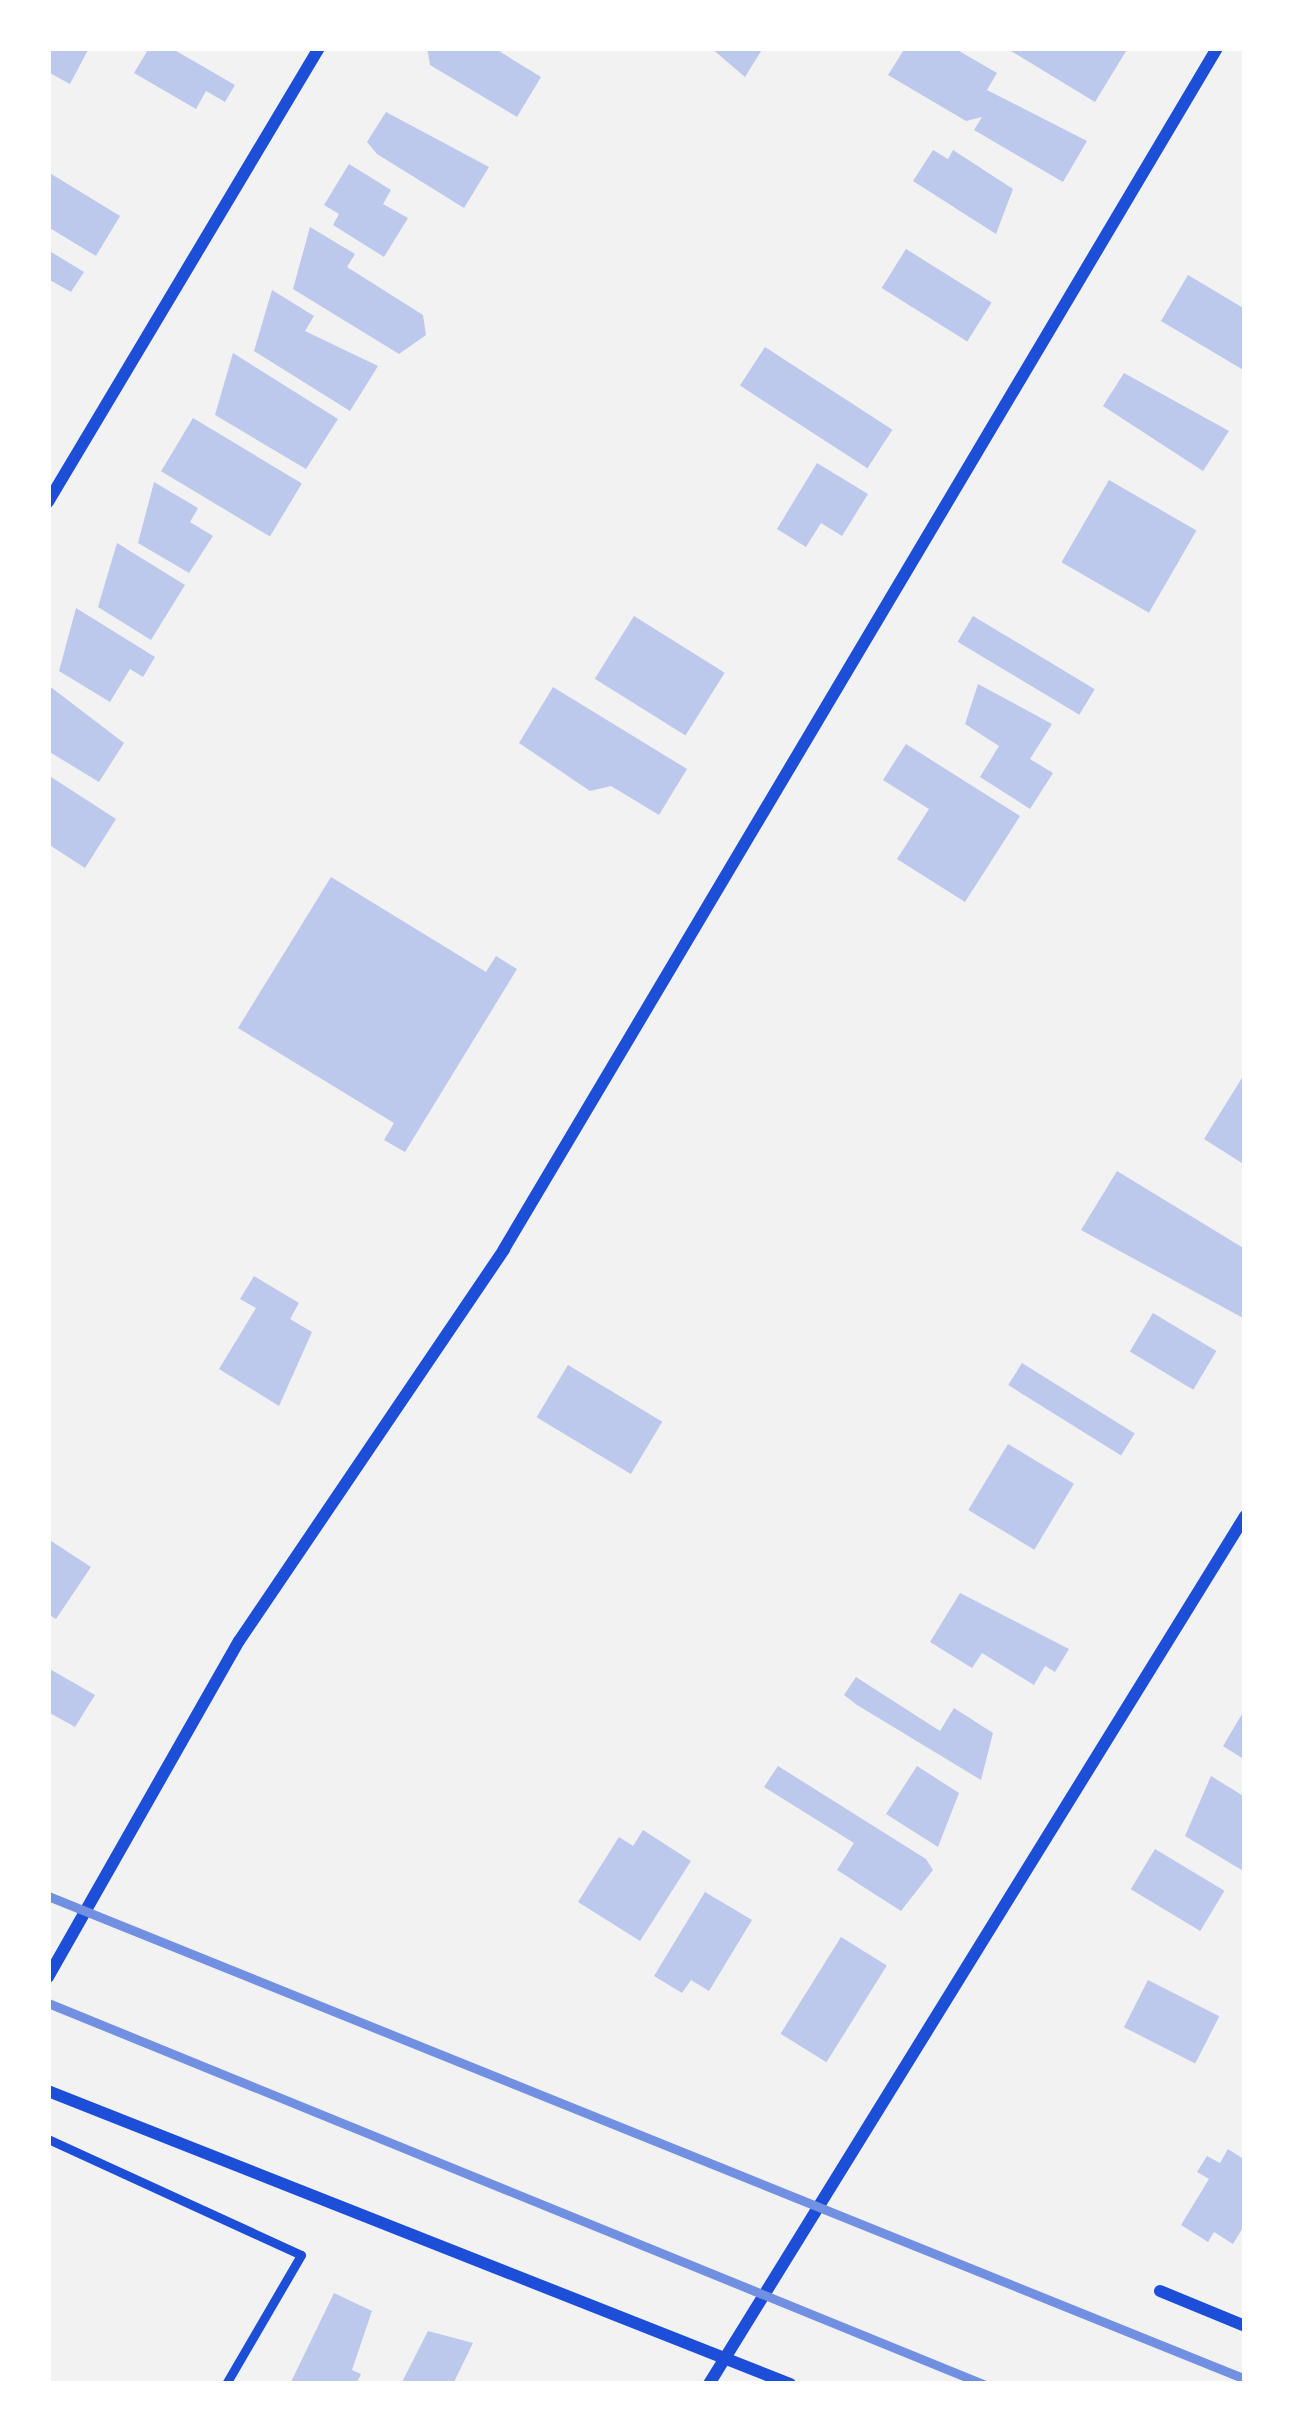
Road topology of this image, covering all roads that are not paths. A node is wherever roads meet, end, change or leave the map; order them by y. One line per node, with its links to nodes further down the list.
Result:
1 (319, 48): 3 (street)
2 (1217, 48): 5 (street)
3 (48, 502)
4 (1245, 1516): 10 (street)
5 (48, 1977)
6 (48, 2091): 10 (street)
7 (48, 2139): 11 (lane)
8 (1160, 2291): 9 (street)
9 (1245, 2326)
10 (725, 2357): 12 (street); 13 (street)
11 (226, 2384)
12 (709, 2384)
13 (790, 2384)

